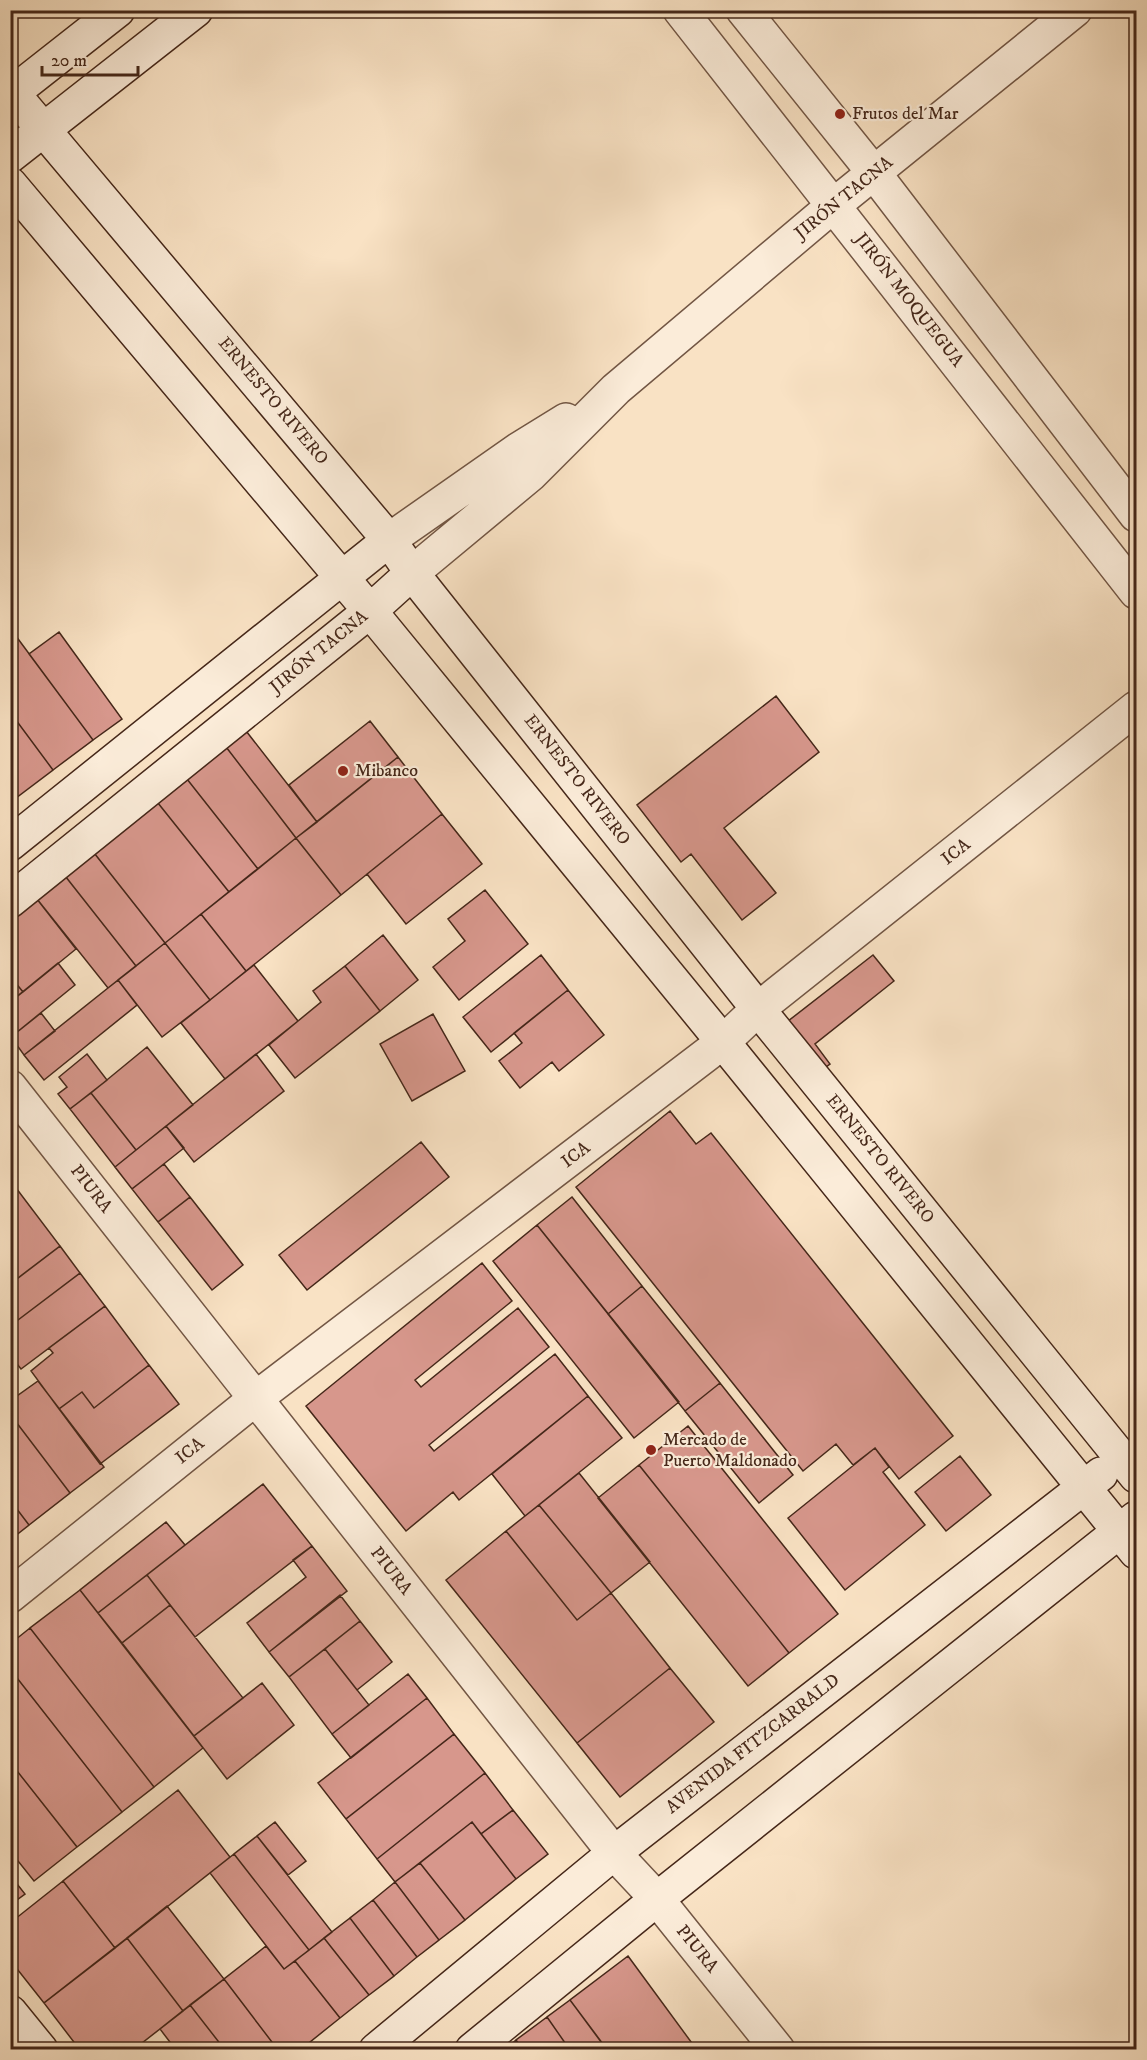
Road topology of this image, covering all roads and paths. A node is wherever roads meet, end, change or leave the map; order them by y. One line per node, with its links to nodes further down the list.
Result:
1 (118, 10): 6 (street)
2 (196, 10): 7 (street)
3 (680, 10): 11 (street, JIRÓN MOQUEGUA)
4 (743, 10): 9 (street)
5 (1075, 10): 9 (street, JIRÓN TACNA)
6 (11, 93): 7 (street, ERNESTO RIVERO)
7 (44, 130): 8 (street); 14 (street, ERNESTO RIVERO)
8 (10, 156)
9 (874, 173): 11 (street, JIRÓN TACNA); 13 (street)
10 (10, 184): 16 (street)
11 (834, 205): 12 (street, JIRÓN TACNA); 17 (street, JIRÓN MOQUEGUA)
12 (616, 389): 14 (street, JIRÓN TACNA); 15 (street, JIRÓN TACNA)
13 (1137, 515)
14 (389, 540): 15 (street, ERNESTO RIVERO); 16 (street, JIRÓN TACNA)
15 (412, 573): 18 (street, JIRÓN TACNA); 22 (street, ERNESTO RIVERO)
16 (342, 580): 18 (street); 20 (street, JIRÓN TACNA)
17 (1137, 592)
18 (370, 611): 21 (street, JIRÓN TACNA); 23 (street)
19 (1137, 708): 22 (street, ICA)
20 (10, 844)
21 (10, 901)
22 (758, 1009): 23 (street, ICA); 26 (street, ERNESTO RIVERO)
23 (723, 1042): 25 (street, ICA); 27 (street)
24 (10, 1087): 25 (street, PIURA)
25 (255, 1399): 29 (street, ICA); 30 (street, PIURA)
26 (1132, 1461): 27 (street, AVENIDA FITZCARRALD)
27 (1084, 1486): 28 (street); 30 (street, AVENIDA FITZCARRALD)
28 (1131, 1533): 31 (street)
29 (10, 1596)
30 (614, 1853): 31 (street, PIURA); 34 (street, AVENIDA FITZCARRALD)
31 (657, 1899): 35 (street); 36 (street, PIURA)
32 (10, 2012): 33 (street)
33 (41, 2049)
34 (376, 2049)
35 (472, 2049)
36 (778, 2049)

